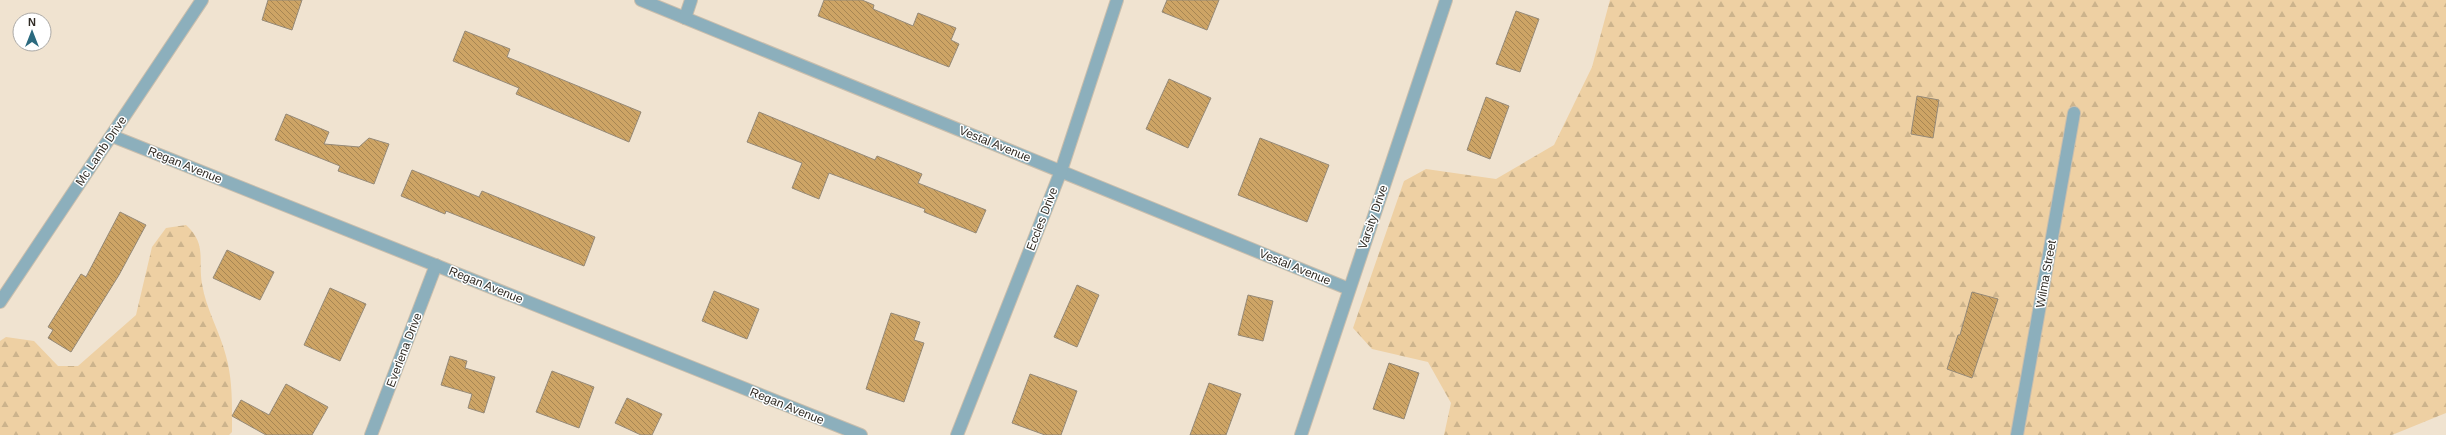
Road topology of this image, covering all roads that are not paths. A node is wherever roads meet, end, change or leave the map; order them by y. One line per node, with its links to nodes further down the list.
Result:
1 (202, 0): 8 (street, Mc Lamb Drive)
2 (641, 0): 6 (street, Vestal Avenue)
3 (691, 0): 6 (street)
4 (1117, 0): 9 (street, Eccles Drive)
5 (1446, 0): 11 (street, Varsity Drive)
6 (685, 18): 9 (street, Vestal Avenue)
7 (2074, 113): 17 (street, Wilma Street)
8 (112, 136): 10 (street, Regan Avenue); 12 (street, Mc Lamb Drive)
9 (1061, 171): 11 (street, Vestal Avenue); 15 (street, Eccles Drive)
10 (436, 265): 13 (street, Everlena Drive); 14 (street, Regan Avenue)
11 (1349, 289): 16 (street, Varsity Drive)
12 (0, 302)
13 (371, 435)
14 (860, 435)
15 (957, 435)
16 (1302, 435)
17 (2017, 435)

